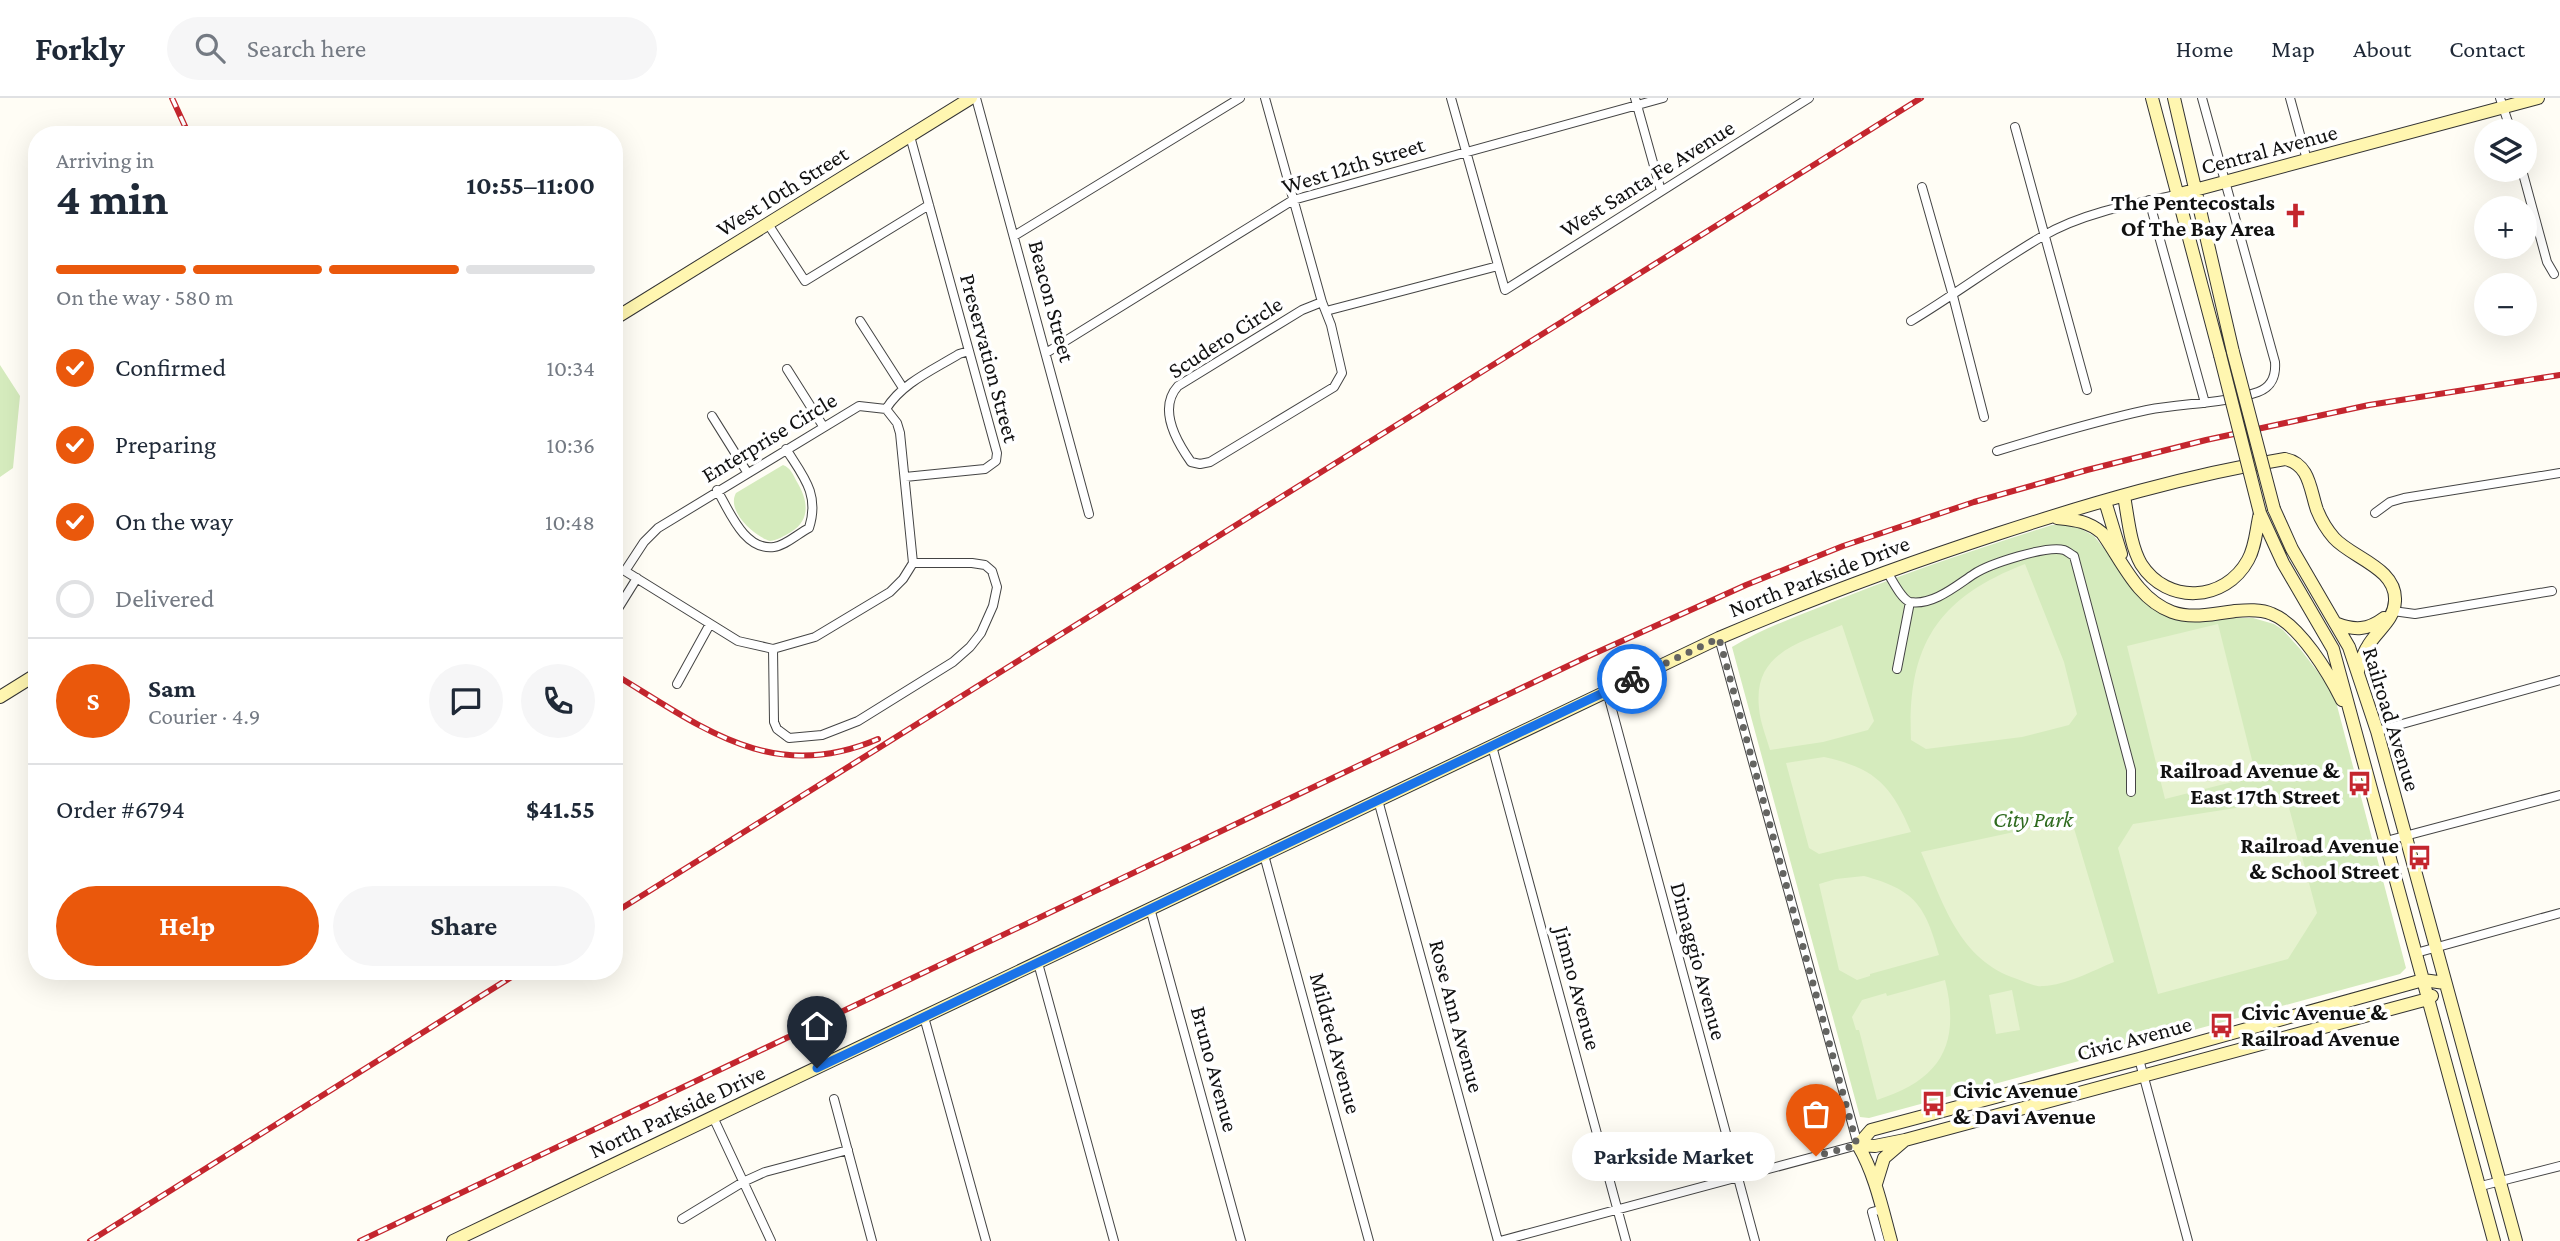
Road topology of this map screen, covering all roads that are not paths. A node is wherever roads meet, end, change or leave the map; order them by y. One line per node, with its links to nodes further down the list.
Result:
1 (971, 98): 17 (street, West 10th Street)
2 (976, 98): 31 (street, Beacon Street)
3 (1240, 98): 31 (street)
4 (1265, 98): 26 (street)
5 (1451, 98): 18 (street)
6 (1663, 98): 13 (street, West 12th Street)
7 (1810, 98): 24 (street, West Santa Fe Avenue)
8 (2152, 98): 25 (street, Railroad Avenue)
9 (2174, 98): 23 (street, Railroad Avenue)
10 (2202, 98): 20 (street)
11 (2290, 98): 19 (street)
12 (2538, 98): 14 (street, Central Avenue)
13 (1636, 102): 18 (street, West 12th Street); 24 (street)
14 (2502, 102): 15 (street); 19 (street, Central Avenue)
15 (2507, 119)
16 (2015, 127): 30 (street)
17 (910, 136): 28 (street, Preservation Street); 29 (street, West 10th Street)
18 (1466, 151): 26 (street, West 12th Street); 32 (street)
19 (2307, 160): 20 (street, Central Avenue)
20 (2226, 182): 23 (street, Central Avenue); 45 (street)
21 (2525, 182): 33 (street)
22 (1922, 187): 34 (street)
23 (2196, 190): 25 (street, Central Avenue); 71 (street, Railroad Avenue, bridge)
24 (1661, 191): 32 (street, West Santa Fe Avenue)
25 (2176, 195): 27 (street, Central Avenue); 58 (street, Railroad Avenue, bridge)
26 (1293, 200): 35 (street); 41 (street, West 12th Street)
27 (2150, 201): 30 (street, Central Avenue); 45 (street)
28 (929, 205): 29 (street); 40 (street, Preservation Street)
29 (768, 224): 37 (street, West 10th Street)
30 (2044, 235): 34 (street, Central Avenue); 44 (street)
31 (1014, 236): 41 (street, Beacon Street)
32 (1498, 266): 36 (street)
33 (2554, 274)
34 (1953, 296): 39 (street, Central Avenue); 48 (street)
35 (1322, 302): 36 (street); 36 (street, Scudero Circle)
36 (1326, 311)
37 (623, 313)
38 (860, 321): 43 (street)
39 (1911, 321)
40 (969, 351): 43 (street); 54 (street, Preservation Street)
41 (1046, 353): 60 (street, Beacon Street)
42 (787, 369): 49 (street)
43 (903, 388): 46 (street)
44 (2087, 390)
45 (2204, 403): 51 (street)
46 (886, 409): 49 (street, Enterprise Circle); 54 (street)
47 (712, 416): 52 (street)
48 (1984, 417)
49 (823, 426): 50 (street, Enterprise Circle)
50 (786, 449): 52 (street, Enterprise Circle); 55 (street)
51 (1997, 451)
52 (747, 472): 55 (street, Enterprise Circle)
53 (2560, 473): 59 (street)
54 (905, 477): 62 (street)
55 (717, 490): 64 (street, Enterprise Circle)
56 (2124, 496): 57 (street, North Parkside Drive); 58 (street); 70 (street, North Parkside Drive)
57 (2105, 501): 61 (street, North Parkside Drive); 63 (street)
58 (2260, 513): 82 (street, Railroad Avenue)
59 (2375, 513)
60 (1089, 514)
61 (2049, 517): 63 (street); 65 (street, North Parkside Drive)
62 (913, 563): 74 (street); 74 (street)
63 (2124, 564): 82 (street)
64 (625, 571): 66 (street)
65 (1887, 572): 69 (street); 73 (street, North Parkside Drive)
66 (637, 578): 68 (street); 72 (street)
67 (2552, 591): 70 (street)
68 (623, 601)
69 (1910, 601): 75 (street); 85 (street)
70 (2393, 611): 71 (street); 76 (street)
71 (2335, 623): 76 (street, Railroad Avenue)
72 (710, 624): 74 (street); 79 (street)
73 (1719, 638): 80 (street, North Parkside Drive); 105 (street)
74 (773, 649)
75 (1897, 669)
76 (2358, 671): 83 (street, Railroad Avenue)
77 (28, 680): 81 (street)
78 (2560, 680): 83 (street)
79 (677, 684)
80 (1606, 691): 84 (street, North Parkside Drive); 108 (street, Dimaggio Avenue)
81 (0, 697)
82 (2355, 727): 89 (street, Railroad Avenue)
83 (2377, 731): 88 (street, Railroad Avenue)
84 (1492, 746): 87 (street, North Parkside Drive); 114 (street, Jimno Avenue)
85 (2131, 792)
86 (2560, 795): 88 (street)
87 (1378, 800): 90 (street, North Parkside Drive); 123 (street, Rose Ann Avenue)
88 (2406, 835): 89 (street); 93 (street, Railroad Avenue)
89 (2386, 841): 94 (street, Railroad Avenue)
90 (1264, 855): 91 (street, North Parkside Drive); 122 (street, Mildred Avenue)
91 (1150, 908): 95 (street, North Parkside Drive); 121 (street, Bruno Avenue)
92 (2560, 914): 93 (street)
93 (2436, 948): 94 (street); 97 (street, Railroad Avenue)
94 (2416, 953): 96 (street, Railroad Avenue)
95 (1038, 963): 99 (street, North Parkside Drive); 120 (street)
96 (2423, 980): 97 (street, Civic Avenue); 98 (street, Railroad Avenue); 100 (street, Civic Avenue)
97 (2445, 984): 98 (street, Civic Avenue); 110 (street, Railroad Avenue)
98 (2428, 999): 101 (street, Civic Avenue); 112 (street, Railroad Avenue)
99 (924, 1017): 103 (street, North Parkside Drive); 119 (street)
100 (2139, 1059): 101 (street); 105 (street, Civic Avenue)
101 (2143, 1076): 104 (street, Civic Avenue); 128 (street)
102 (834, 1099): 106 (street)
103 (713, 1117): 109 (street); 116 (street, North Parkside Drive)
104 (1905, 1140): 105 (street, Civic Avenue); 111 (street)
105 (1857, 1145): 108 (street); 111 (street)
106 (848, 1150): 109 (street); 118 (street)
107 (2560, 1166): 110 (street)
108 (1738, 1177): 114 (street); 125 (street, Dimaggio Avenue)
109 (743, 1182): 115 (street); 117 (street)
110 (2500, 1182): 112 (street); 130 (street, Railroad Avenue)
111 (1876, 1184): 113 (street)
112 (2481, 1186): 129 (street, Railroad Avenue)
113 (1883, 1209): 126 (street); 127 (street)
114 (1618, 1210): 123 (street); 124 (street, Jimno Avenue)
115 (682, 1219)
116 (453, 1241)
117 (771, 1241)
118 (872, 1241)
119 (986, 1241)
120 (1114, 1241)
121 (1241, 1241)
122 (1369, 1241)
123 (1499, 1241)
124 (1626, 1241)
125 (1755, 1241)
126 (1880, 1241)
127 (1891, 1241)
128 (2188, 1241)
129 (2494, 1241)
130 (2516, 1241)

